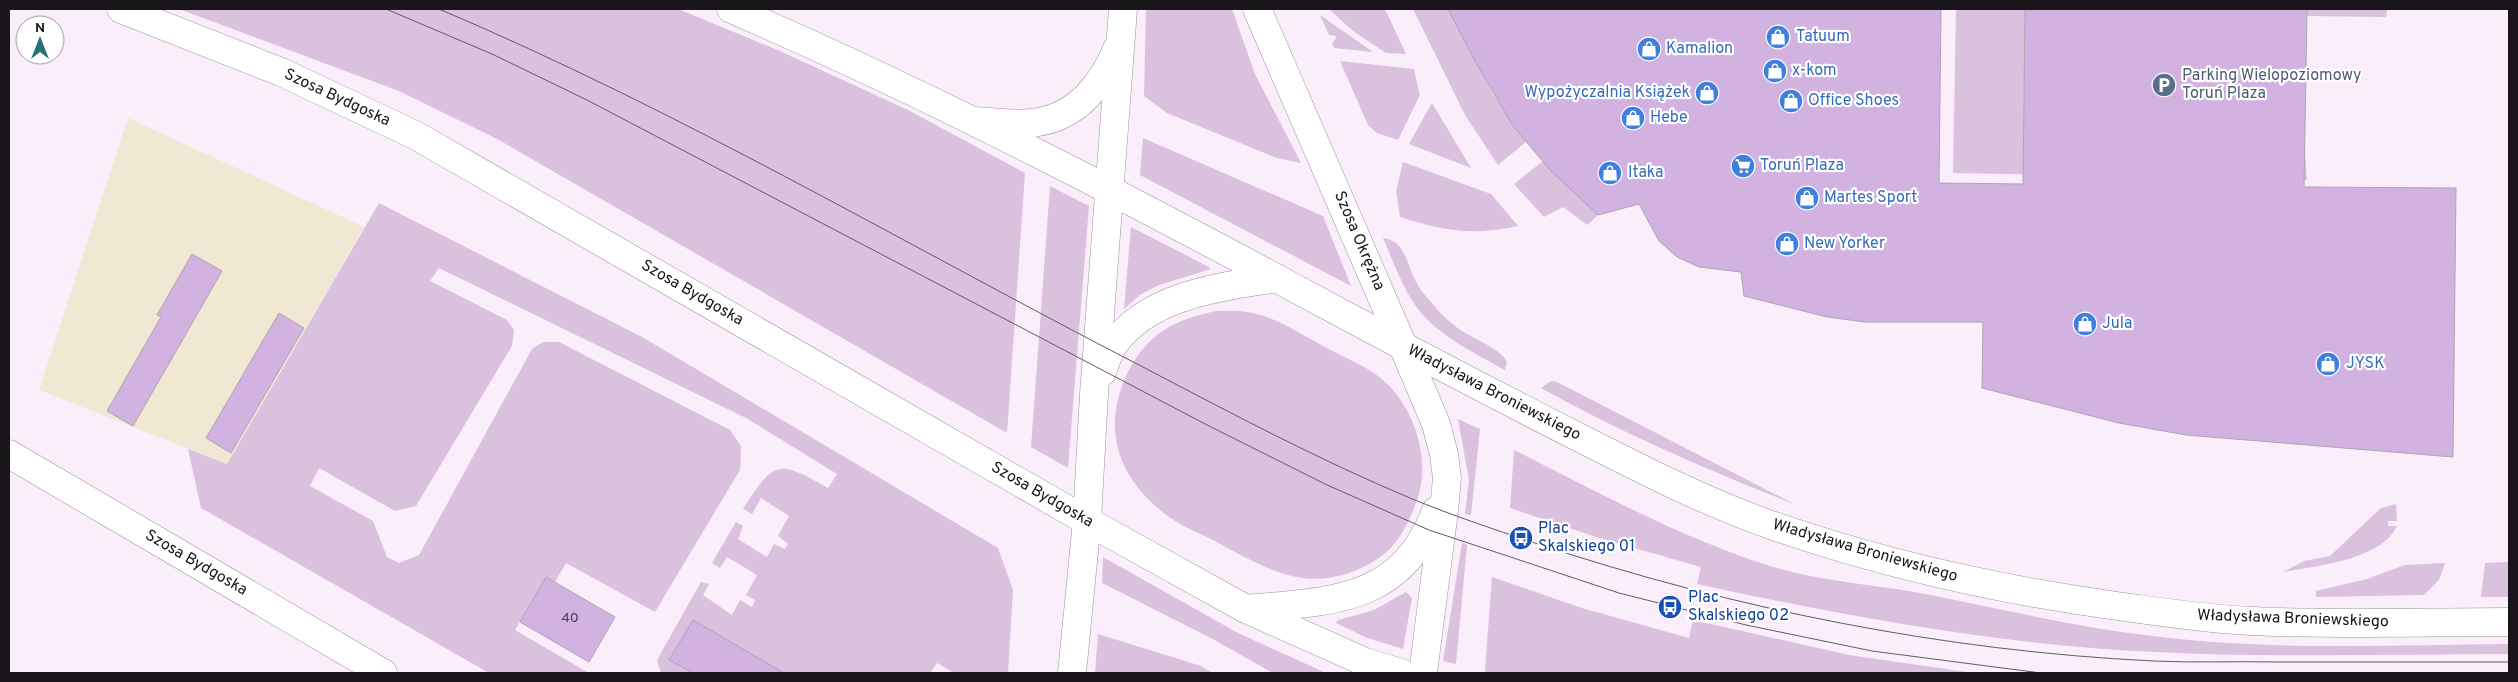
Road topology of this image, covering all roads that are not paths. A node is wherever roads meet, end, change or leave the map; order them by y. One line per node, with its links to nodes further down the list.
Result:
1 (121, 9): 13 (main road, Szosa Bydgoska)
2 (731, 9): 6 (main road)
3 (1123, 9): 5 (main road)
4 (1257, 9): 9 (main road, Szosa Okrężna)
5 (1122, 36): 6 (main road); 7 (main road)
6 (976, 121): 7 (main road)
7 (1111, 190): 8 (main road); 10 (main road)
8 (1277, 278): 9 (main road, Władysława Broniewskiego); 10 (main road)
9 (1403, 346): 12 (main road, Szosa Okrężna); 15 (main road, Władysława Broniewskiego)
10 (1094, 394): 13 (main road)
11 (9, 454): 16 (main road, Szosa Bydgoska)
12 (1446, 478): 14 (main road, Szosa Okrężna); 19 (main road, Szosa Okrężna)
13 (1087, 522): 14 (main road, Szosa Bydgoska); 17 (main road)
14 (1246, 609): 18 (main road)
15 (2509, 622)
16 (383, 673)
17 (1072, 673)
18 (1401, 673)
19 (1423, 673)

